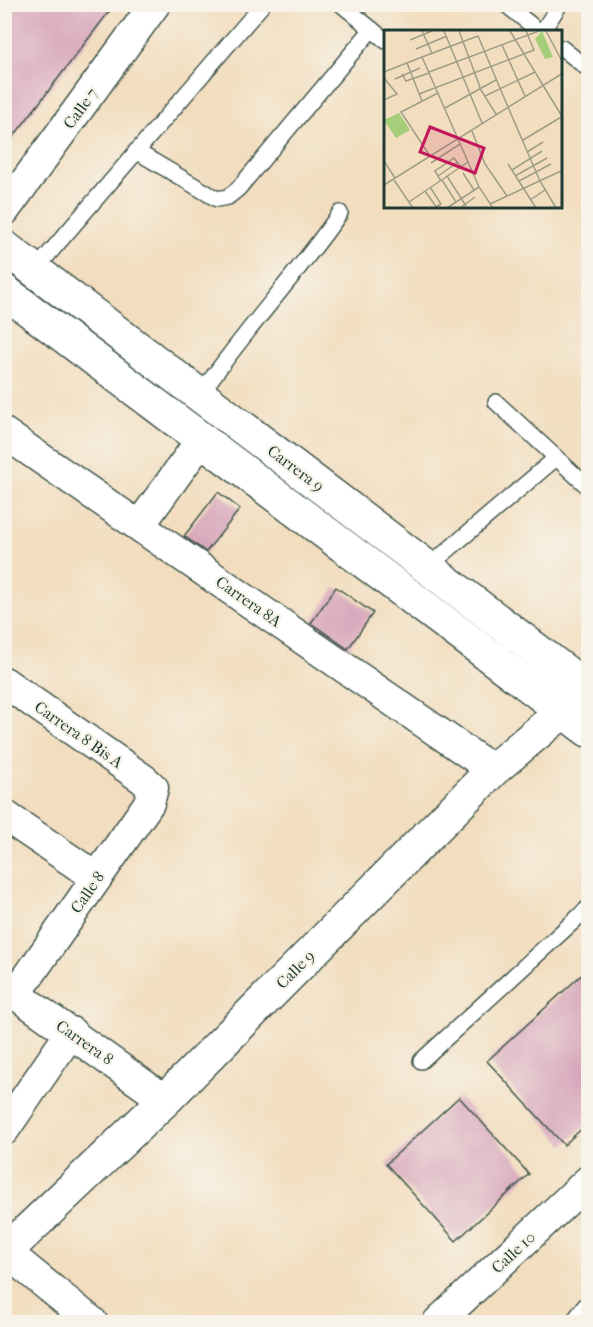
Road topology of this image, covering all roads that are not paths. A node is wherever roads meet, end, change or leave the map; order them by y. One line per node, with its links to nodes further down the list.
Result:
1 (155, 4): 13 (street, Calle 7)
2 (263, 4): 12 (lane)
3 (341, 4): 6 (lane)
4 (505, 4): 7 (lane)
5 (560, 4): 8 (lane)
6 (372, 29): 9 (lane); 12 (lane)
7 (538, 30)
8 (542, 30)
9 (384, 39)
10 (563, 50): 11 (lane)
11 (588, 69)
12 (136, 151): 16 (lane)
13 (4, 211)
14 (340, 213): 18 (lane)
15 (4, 247): 16 (main road, Carrera 9)
16 (35, 270): 18 (main road, Carrera 9)
17 (4, 291): 21 (main road, Carrera 9)
18 (200, 395): 25 (main road, Carrera 9)
19 (496, 402): 22 (lane)
20 (4, 433): 24 (street, Carrera 8A)
21 (202, 439): 24 (street); 28 (main road, Carrera 9)
22 (556, 458): 23 (lane); 25 (lane)
23 (588, 487)
24 (139, 526): 29 (street, Carrera 8A)
25 (428, 567): 27 (main road, Carrera 9)
26 (4, 682): 30 (street, Carrera 8 Bis A)
27 (588, 689): 28 (main road, Calle 9)
28 (577, 721): 29 (main road, Calle 9)
29 (493, 770): 37 (main road, Calle 9)
30 (153, 788): 32 (street, Calle 8)
31 (4, 815): 32 (street)
32 (97, 878): 34 (street, Calle 8)
33 (588, 908): 36 (lane)
34 (10, 990): 35 (street, Carrera 8)
35 (71, 1032): 37 (street, Carrera 8); 38 (street)
36 (421, 1061)
37 (165, 1100): 40 (main road, Calle 9)
38 (4, 1130)
39 (588, 1181): 43 (street, Calle 10)
40 (5, 1253): 42 (street)
41 (588, 1302): 44 (lane)
42 (92, 1323)
43 (438, 1323)
44 (573, 1323)

